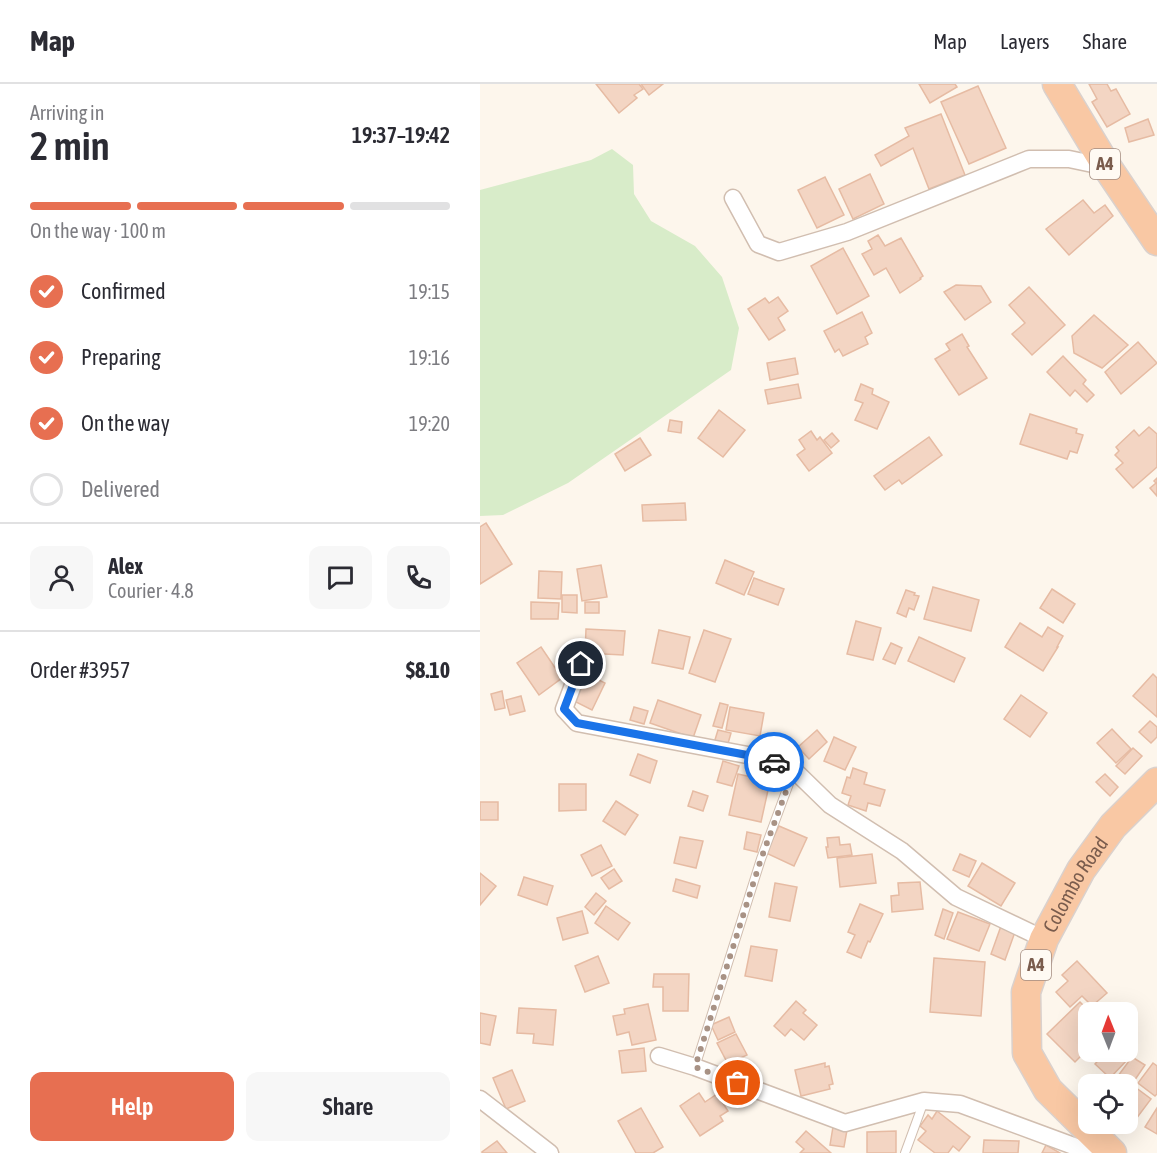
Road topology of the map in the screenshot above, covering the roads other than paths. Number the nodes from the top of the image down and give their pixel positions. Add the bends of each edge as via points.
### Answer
1 (1057, 84) edge
2 (1107, 167) junction
3 (733, 198) dead end
4 (1157, 241) edge
5 (581, 664) dead end
6 (794, 770) junction
7 (1157, 782) edge
8 (1044, 939) junction
9 (659, 1056) dead end
10 (695, 1067) junction
11 (480, 1099) edge
12 (924, 1101) junction
13 (550, 1153) edge
14 (905, 1153) edge
15 (1098, 1153) edge
16 (1112, 1153) edge

1 - 2 highway, A4
2 - 3 street via 1069,159 1029,159 847,232 779,252 758,244
2 - 4 highway, A4
5 - 6 street via 564,709 577,723 763,758
6 - 8 street via 830,805 902,851 956,897
6 - 10 lane via 761,859
7 - 8 highway, Colombo Road / A4 via 1113,826 1081,870
8 - 16 highway, Colombo Road / A4 via 1026,992 1027,1053 1048,1090
9 - 10 street
10 - 12 street via 845,1123
11 - 13 street
12 - 14 lane
12 - 15 street via 960,1104

